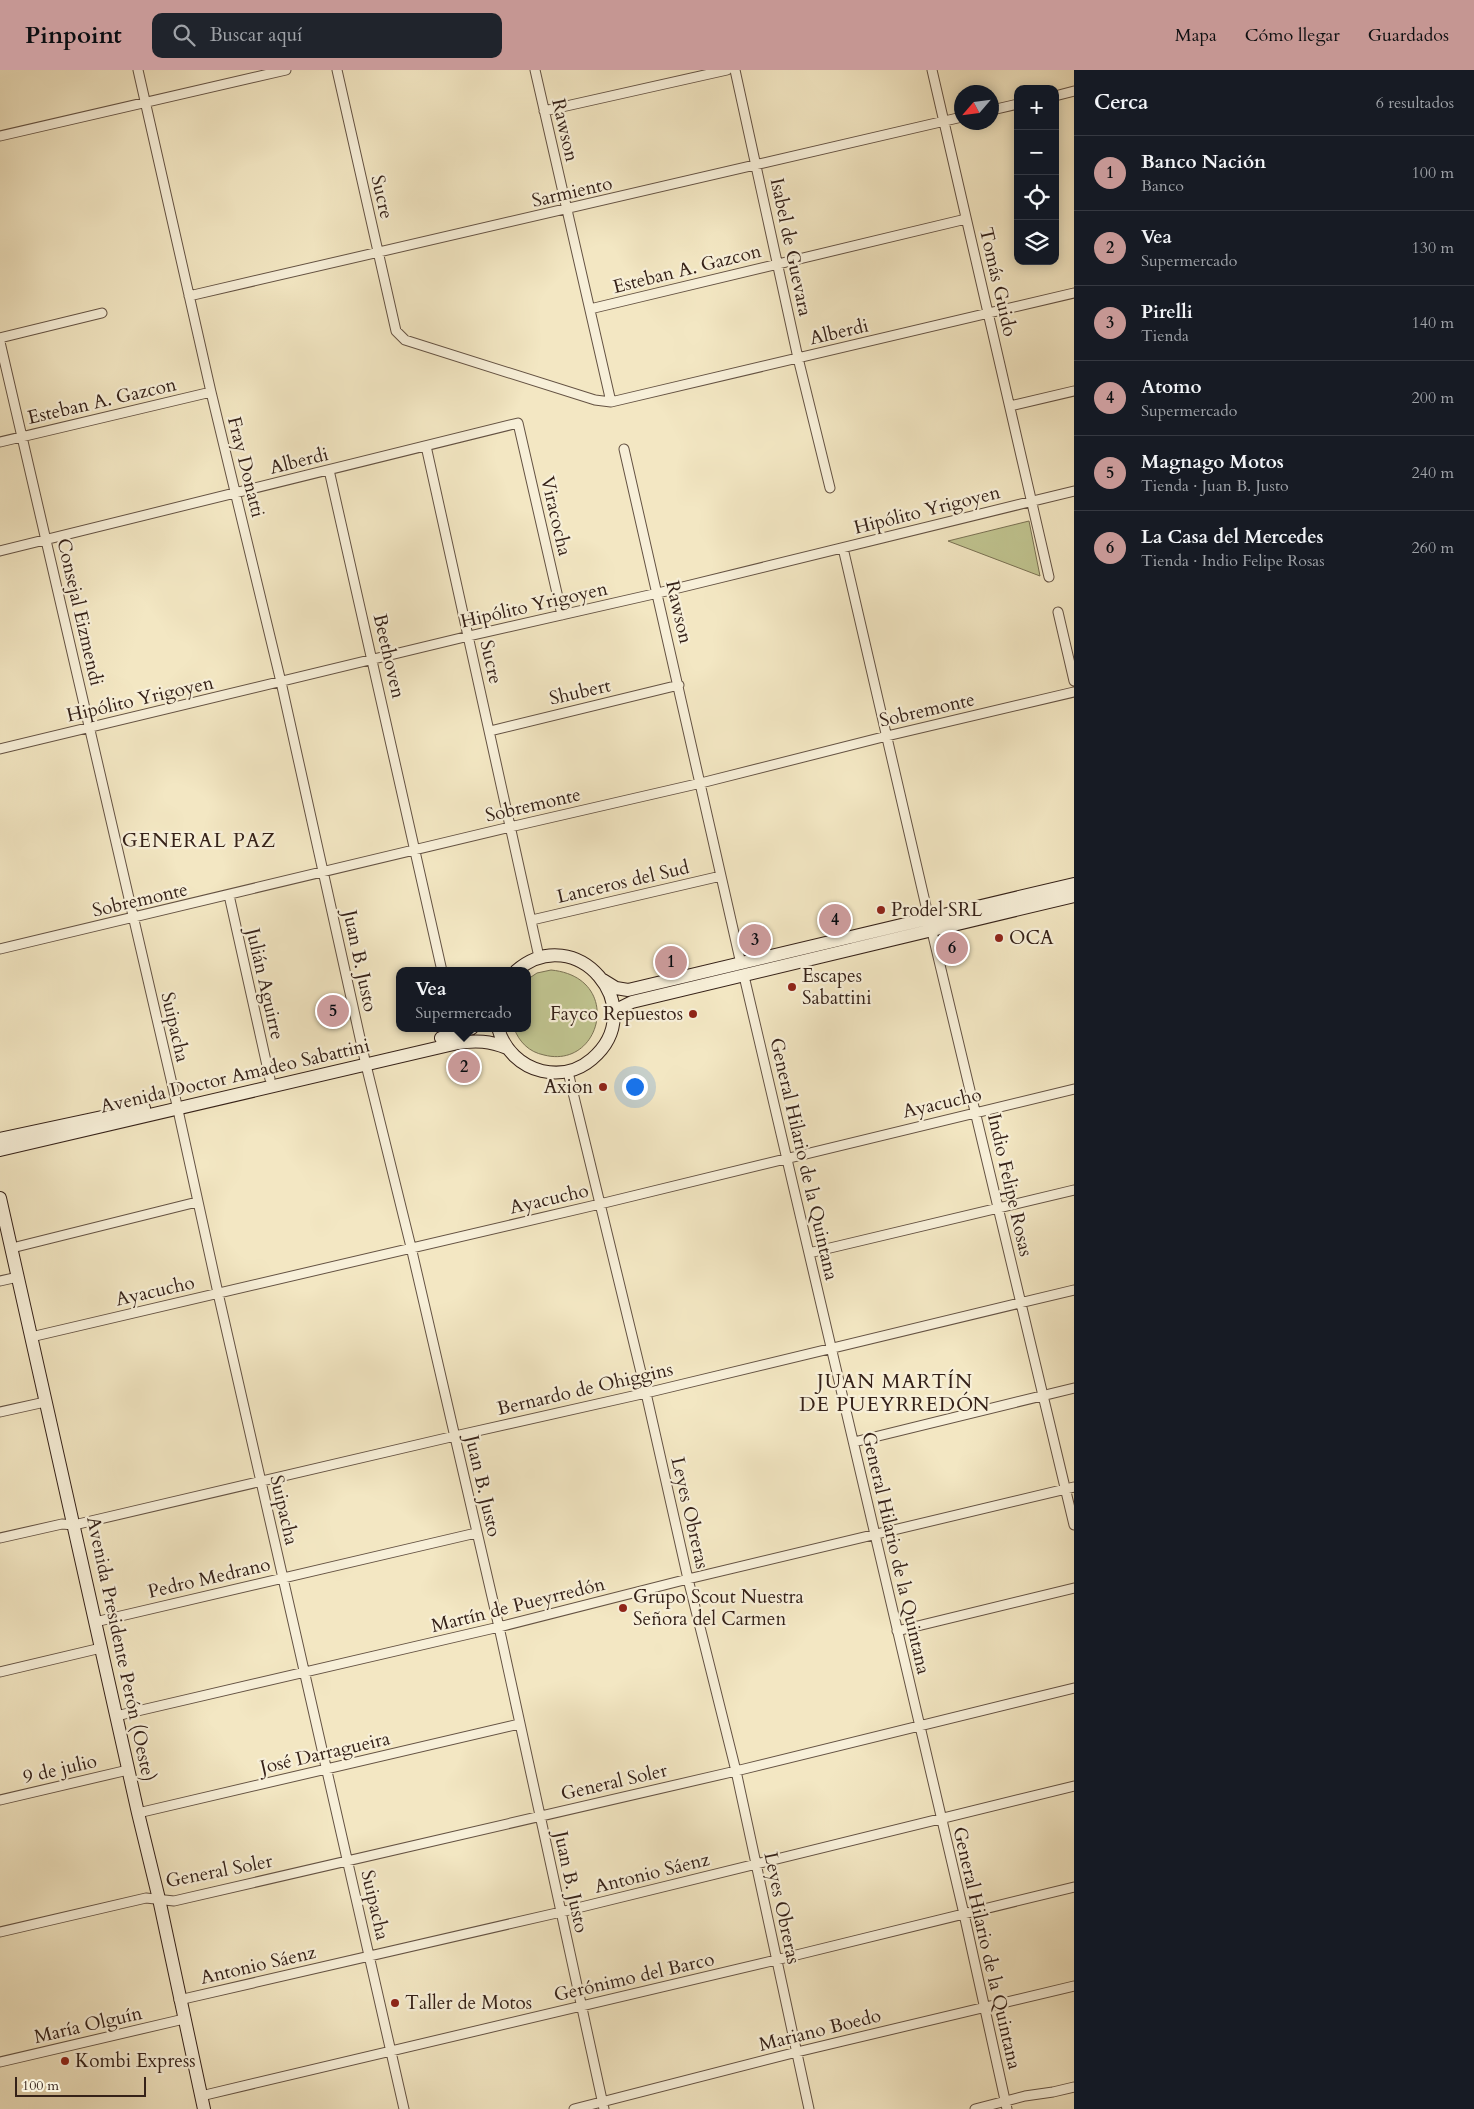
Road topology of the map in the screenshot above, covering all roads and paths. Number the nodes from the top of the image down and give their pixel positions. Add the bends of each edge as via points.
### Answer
1 (138, 70) edge
2 (286, 70) edge
3 (336, 70) edge
4 (535, 70) edge
5 (727, 70) edge
6 (735, 70) edge
7 (932, 70) edge
8 (1074, 91) edge
9 (1059, 95) edge
10 (145, 102) junction
11 (1014, 105) edge
12 (999, 108) edge
13 (544, 112) junction
14 (954, 119) edge
15 (944, 121) junction
16 (0, 136) edge
17 (756, 166) junction
18 (566, 210) junction
19 (966, 219) junction
20 (378, 251) junction
21 (777, 264) junction
22 (1074, 293) edge
23 (189, 296) junction
24 (590, 309) junction
25 (102, 313) dead end
26 (988, 314) junction
27 (0, 338) edge
28 (0, 342) edge
29 (798, 358) junction
30 (1074, 391) edge
31 (211, 392) junction
32 (611, 402) junction
33 (1010, 406) junction
34 (518, 423) joint
35 (22, 437) junction
36 (0, 442) edge
37 (426, 446) junction
38 (624, 449) dead end
39 (329, 470) junction
40 (830, 488) dead end
41 (1074, 491) edge
42 (235, 494) junction
43 (1031, 501) junction
44 (47, 540) junction
45 (843, 548) junction
46 (0, 551) edge
47 (1049, 577) dead end
48 (658, 593) junction
49 (1058, 612) dead end
50 (562, 615) junction
51 (469, 636) junction
52 (373, 660) junction
53 (1074, 681) edge
54 (281, 682) junction
55 (678, 685) junction
56 (1074, 692) edge
57 (90, 728) junction
58 (490, 730) junction
59 (887, 736) junction
60 (0, 749) edge
61 (701, 783) junction
62 (510, 826) junction
63 (416, 849) junction
64 (324, 872) junction
65 (721, 876) junction
66 (1074, 884) edge
67 (229, 895) junction
68 (1074, 896) edge
69 (134, 918) junction
70 (532, 920) junction
71 (931, 924) junction
72 (0, 949) edge
73 (539, 957) junction
74 (441, 967) edge
75 (521, 967) edge
76 (743, 970) junction
77 (604, 980) junction
78 (614, 1017) junction
79 (452, 1032) edge
80 (500, 1032) edge
81 (507, 1048) junction
82 (365, 1061) junction
83 (568, 1072) junction
84 (270, 1079) junction
85 (1074, 1089) edge
86 (176, 1105) junction
87 (976, 1112) junction
88 (0, 1140) edge
89 (0, 1150) edge
90 (787, 1157) junction
91 (1074, 1190) edge
92 (0, 1198) edge
93 (198, 1202) junction
94 (600, 1204) junction
95 (998, 1208) junction
96 (411, 1247) junction
97 (12, 1248) junction
98 (808, 1252) junction
99 (18, 1277) junction
100 (0, 1281) edge
101 (1074, 1290) edge
102 (218, 1293) junction
103 (1021, 1302) junction
104 (31, 1337) junction
105 (832, 1347) junction
106 (1074, 1388) edge
107 (646, 1393) junction
108 (1043, 1395) junction
109 (45, 1402) junction
110 (0, 1412) edge
111 (454, 1436) junction
112 (854, 1442) junction
113 (261, 1482) junction
114 (1070, 1488) edge
115 (1074, 1524) edge
116 (74, 1525) junction
117 (476, 1533) junction
118 (876, 1535) junction
119 (0, 1538) edge
120 (283, 1577) junction
121 (688, 1579) junction
122 (1074, 1588) edge
123 (95, 1622) junction
124 (498, 1627) junction
125 (897, 1630) junction
126 (101, 1648) junction
127 (0, 1672) edge
128 (304, 1672) junction
129 (1074, 1688) edge
130 (116, 1716) junction
131 (519, 1724) junction
132 (920, 1725) junction
133 (327, 1768) junction
134 (128, 1770) junction
135 (736, 1771) junction
136 (1074, 1786) edge
137 (0, 1800) edge
138 (138, 1814) junction
139 (540, 1816) junction
140 (942, 1818) junction
141 (349, 1860) junction
142 (756, 1864) junction
143 (1074, 1887) edge
144 (159, 1899) junction
145 (561, 1912) junction
146 (964, 1914) junction
147 (0, 1932) edge
148 (370, 1955) junction
149 (776, 1960) junction
150 (1074, 1986) edge
151 (179, 2000) junction
152 (582, 2006) junction
153 (984, 2008) junction
154 (184, 2020) junction
155 (392, 2050) junction
156 (797, 2052) junction
157 (0, 2062) edge
158 (1074, 2087) edge
159 (201, 2096) junction
160 (1006, 2105) edge
161 (604, 2106) edge
162 (204, 2109) edge
163 (404, 2109) edge
164 (574, 2109) edge
165 (809, 2109) edge
166 (975, 2109) edge

1 - 10 street, Fray Donatti
2 - 10 street
3 - 20 street, Sucre
4 - 13 street, Rawson
5 - 13 street
6 - 17 street, Isabel de Guevara
7 - 15 street, Tomás Guido
8 - 9 street
10 - 16 street
10 - 23 street, Fray Donatti
11 - 12 street
13 - 18 street, Rawson
14 - 15 street, Sarmiento
15 - 17 street, Sarmiento
15 - 19 street, Tomás Guido
17 - 18 street, Sarmiento
17 - 21 street, Isabel de Guevara
18 - 20 street, Sarmiento
18 - 24 street, Rawson
19 - 21 street, Esteban A. Gazcon
19 - 26 street, Tomás Guido
20 - 23 street, Sarmiento
20 - 32 street, Sucre via 396,331 405,340 595,400
21 - 24 street, Esteban A. Gazcon
21 - 29 street, Isabel de Guevara
22 - 26 street, Alberdi
23 - 31 street, Fray Donatti
24 - 32 street, Rawson
25 - 27 street
26 - 29 street, Alberdi
26 - 33 street, Tomás Guido
28 - 35 street, Consejal Eizmendi
29 - 32 street, Alberdi
29 - 40 street, Isabel de Guevara
30 - 33 street
31 - 35 street, Esteban A. Gazcon
31 - 42 street, Fray Donatti
33 - 43 street, Tomás Guido
34 - 37 street, Alberdi
34 - 50 street, Viracocha
35 - 36 street, Esteban A. Gazcon
35 - 44 street, Consejal Eizmendi
37 - 39 street, Alberdi
37 - 51 street, Sucre
38 - 48 street, Rawson
39 - 42 street, Alberdi
39 - 52 street, Beethoven
41 - 43 street, Hipólito Yrigoyen
42 - 44 street, Alberdi
42 - 54 street, Fray Donatti
43 - 45 street, Hipólito Yrigoyen
43 - 47 street, Tomás Guido
44 - 46 street, Alberdi
44 - 57 street, Consejal Eizmendi
45 - 48 street, Hipólito Yrigoyen
45 - 59 street
48 - 50 street, Hipólito Yrigoyen
48 - 55 street, Rawson
49 - 53 street
50 - 51 street, Hipólito Yrigoyen
51 - 52 street, Hipólito Yrigoyen
51 - 58 street, Sucre
52 - 54 street, Hipólito Yrigoyen
52 - 63 street, Beethoven
54 - 57 street, Hipólito Yrigoyen
54 - 64 street, Fray Donatti
55 - 58 street, Shubert
55 - 61 street, Rawson
56 - 59 street, Sobremonte
57 - 60 street, Hipólito Yrigoyen
57 - 69 street, Consejal Eizmendi
58 - 62 street, Sucre
59 - 61 street, Sobremonte
59 - 71 street, Indio Felipe Rosas
61 - 62 street, Sobremonte
61 - 65 street, General Hilario de la Quintana
62 - 63 street, Sobremonte
62 - 70 street
63 - 64 street, Sobremonte
63 - 74 street, Beethoven
64 - 67 street, Sobremonte
64 - 82 street, Juan B. Justo
65 - 70 street, Lanceros del Sud
65 - 76 street, General Hilario de la Quintana
66 - 71 main road
67 - 69 street, Sobremonte
67 - 84 street, Julián Aguirre
68 - 71 main road
69 - 72 street, Sobremonte
69 - 86 street, Suipacha
70 - 73 street
71 - 76 main road
71 - 87 street, Indio Felipe Rosas
73 - 75 main road
73 - 77 main road via 575,958
76 - 77 main road via 628,990 616,988
76 - 78 main road via 632,1002 622,1007
76 - 90 street, General Hilario de la Quintana
77 - 78 main road via 612,998
78 - 83 main road via 610,1036 600,1052 586,1065
79 - 82 main road, Avenida Doctor Amadeo Sabattini
80 - 81 main road
81 - 82 main road, Avenida Doctor Amadeo Sabattini via 470,1041
81 - 83 main road via 519,1061 534,1069
82 - 84 main road, Avenida Doctor Amadeo Sabattini
82 - 86 main road, Avenida Doctor Amadeo Sabattini
82 - 96 street, Juan B. Justo
83 - 94 street, Leyes Obreras
84 - 86 main road, Avenida Doctor Amadeo Sabattini
85 - 87 street, Ayacucho
86 - 88 main road, Avenida Doctor Amadeo Sabattini
86 - 89 main road, Avenida Doctor Amadeo Sabattini
86 - 93 street, Suipacha
87 - 90 street, Ayacucho
87 - 95 street, Indio Felipe Rosas
90 - 94 street, Ayacucho
90 - 98 street, General Hilario de la Quintana
91 - 95 street
92 - 97 main road, Avenida Presidente Perón (Oeste)
93 - 97 street
93 - 102 street, Suipacha
94 - 96 street, Ayacucho
94 - 107 street, Leyes Obreras
95 - 98 street
95 - 103 street, Indio Felipe Rosas
96 - 102 street, Ayacucho
96 - 111 street, Juan B. Justo
97 - 99 main road, Avenida Presidente Perón (Oeste)
98 - 105 street, General Hilario de la Quintana
99 - 100 street
99 - 104 main road, Avenida Presidente Perón (Oeste)
101 - 103 street, Bernardo de Ohiggins
102 - 104 street, Ayacucho
102 - 113 street, Suipacha
103 - 105 street, Bernardo de Ohiggins
103 - 108 street, Indio Felipe Rosas
104 - 109 main road, Avenida Presidente Perón (Oeste)
105 - 107 street, Bernardo de Ohiggins
105 - 112 street, General Hilario de la Quintana
106 - 108 street
107 - 111 street, Bernardo de Ohiggins
107 - 121 street, Leyes Obreras
108 - 112 street
108 - 114 street, Indio Felipe Rosas
109 - 110 street
109 - 116 main road, Avenida Presidente Perón (Oeste)
111 - 113 street, Bernardo de Ohiggins
111 - 117 street, Juan B. Justo
112 - 118 street, General Hilario de la Quintana
113 - 116 street, Bernardo de Ohiggins
113 - 120 street, Suipacha
114 - 115 street, Indio Felipe Rosas
114 - 118 street, Martín de Pueyrredón
116 - 119 street, Bernardo de Ohiggins via 62,1524
116 - 123 main road, Avenida Presidente Perón (Oeste)
117 - 120 street, Pedro Medrano
117 - 124 street, Juan B. Justo
118 - 121 street, Martín de Pueyrredón
118 - 125 street, General Hilario de la Quintana
120 - 123 street, Pedro Medrano
120 - 128 street, Suipacha
121 - 124 street, Martín de Pueyrredón
121 - 135 street, Leyes Obreras
122 - 125 street
123 - 126 main road, Avenida Presidente Perón (Oeste)
124 - 128 street, Martín de Pueyrredón
124 - 131 street, Juan B. Justo
125 - 132 street, General Hilario de la Quintana
126 - 127 street
126 - 130 main road, Avenida Presidente Perón (Oeste)
128 - 130 street, Martín de Pueyrredón
128 - 133 street, Suipacha
129 - 132 street, General Soler
130 - 134 main road, Avenida Presidente Perón (Oeste)
131 - 133 street, José Darragueira
131 - 139 street, Juan B. Justo
132 - 135 street, General Soler
132 - 140 street, General Hilario de la Quintana
133 - 138 street, José Darragueira
133 - 141 street, Suipacha
134 - 137 street, 9 de julio
134 - 138 main road, Avenida Presidente Perón (Oeste)
135 - 139 street, General Soler
135 - 142 street, Leyes Obreras
136 - 140 street, Antonio Sáenz
138 - 144 main road, Avenida Presidente Perón (Oeste)
139 - 141 street, General Soler
139 - 145 street, Juan B. Justo
140 - 142 street, Antonio Sáenz
140 - 146 street, General Hilario de la Quintana
141 - 144 street, General Soler via 174,1901
141 - 148 street, Suipacha
142 - 145 street, Antonio Sáenz
142 - 149 street, Leyes Obreras
143 - 146 street, Gerónimo del Barco
144 - 147 street, General Soler via 146,1898
144 - 151 main road, Avenida Presidente Perón (Oeste)
145 - 148 street, Antonio Sáenz
145 - 152 street, Juan B. Justo
146 - 149 street, Gerónimo del Barco
146 - 153 street, General Hilario de la Quintana
148 - 151 street, Antonio Sáenz
148 - 155 street, Suipacha
149 - 152 street, Gerónimo del Barco
149 - 156 street, Leyes Obreras
150 - 153 street, Mariano Boedo
151 - 154 main road, Avenida Presidente Perón (Oeste)
152 - 155 street, Gerónimo del Barco
152 - 161 street, Juan B. Justo
153 - 156 street, Mariano Boedo
153 - 160 street, General Hilario de la Quintana
154 - 157 street, María Olguín
154 - 159 main road, Avenida Presidente Perón (Oeste)
155 - 159 street, Gerónimo del Barco
155 - 163 street, Suipacha
156 - 161 street, Mariano Boedo
156 - 165 street, Leyes Obreras
158 - 160 street via 1025,2096
159 - 162 main road, Avenida Presidente Perón (Oeste)
160 - 166 street
161 - 164 street, Mariano Boedo

